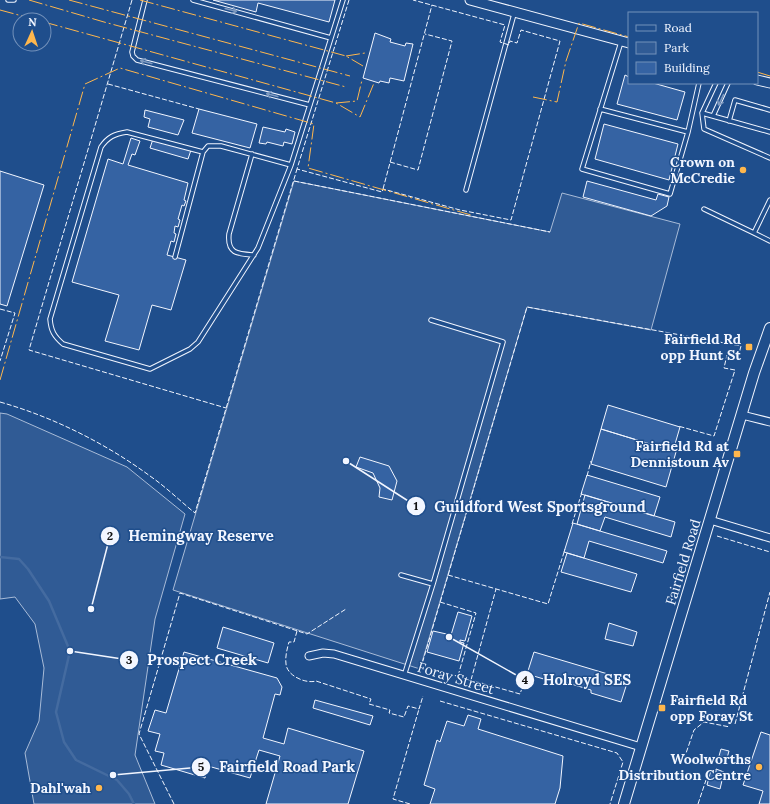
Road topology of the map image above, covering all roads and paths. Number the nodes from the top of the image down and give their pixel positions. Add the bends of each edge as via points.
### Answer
1 (8, 0) edge
2 (14, 0) edge
3 (145, 0) edge
4 (193, 0) edge
5 (343, 0) edge
6 (470, 0) edge
7 (514, 12) junction
8 (331, 38) junction
9 (625, 42) edge
10 (758, 80) edge
11 (770, 83) edge
12 (699, 84) edge
13 (716, 84) edge
14 (728, 84) edge
15 (310, 105) junction
16 (600, 109) junction
17 (770, 110) edge
18 (702, 113) junction
19 (713, 116) junction
20 (729, 121) junction
21 (688, 132) junction
22 (770, 132) edge
23 (203, 152) junction
24 (252, 154) junction
25 (770, 158) edge
26 (291, 165) junction
27 (466, 190) dead end
28 (770, 200) edge
29 (704, 209) dead end
30 (754, 233) junction
31 (770, 241) edge
32 (254, 255) junction
33 (175, 257) dead end
34 (431, 320) dead end
35 (770, 328) edge
36 (742, 414) junction
37 (770, 422) edge
38 (710, 520) junction
39 (770, 538) edge
40 (401, 575) dead end
41 (433, 584) junction
42 (309, 656) dead end
43 (404, 676) junction
44 (641, 747) junction
45 (624, 804) edge

1 - 2 lane
15 -> 3 lane via 137,60 132,52
4 -> 8 lane
5 - 8 lane
6 - 7 street
7 - 9 street
7 - 27 lane
8 - 15 lane
9 - 16 lane
10 - 11 street
12 - 21 lane
13 - 18 lane
14 -> 19 lane
15 - 26 lane
16 - 21 lane
16 - 21 lane via 582,169 670,194
17 - 20 lane via 735,100
18 - 19 lane
18 - 25 lane via 704,129
19 - 20 lane
20 - 22 lane
23 - 24 lane via 208,146 221,146
23 - 32 lane via 127,132 116,133 107,139 101,148 50,319 54,337 63,344 150,369 190,349 198,342
23 - 33 lane
24 - 26 lane
24 - 32 lane via 228,243 232,250
26 - 32 lane
28 - 30 lane
29 - 30 lane
30 - 31 lane
34 - 41 lane via 503,342
35 - 36 main road, Fairfield Road
36 - 37 street
36 - 38 main road, Fairfield Road
38 - 39 street
38 - 44 main road, Fairfield Road
40 - 41 lane
41 - 43 lane
42 - 43 street, Foray Street via 334,654
43 - 44 street, Foray Street
44 - 45 main road, Fairfield Road

